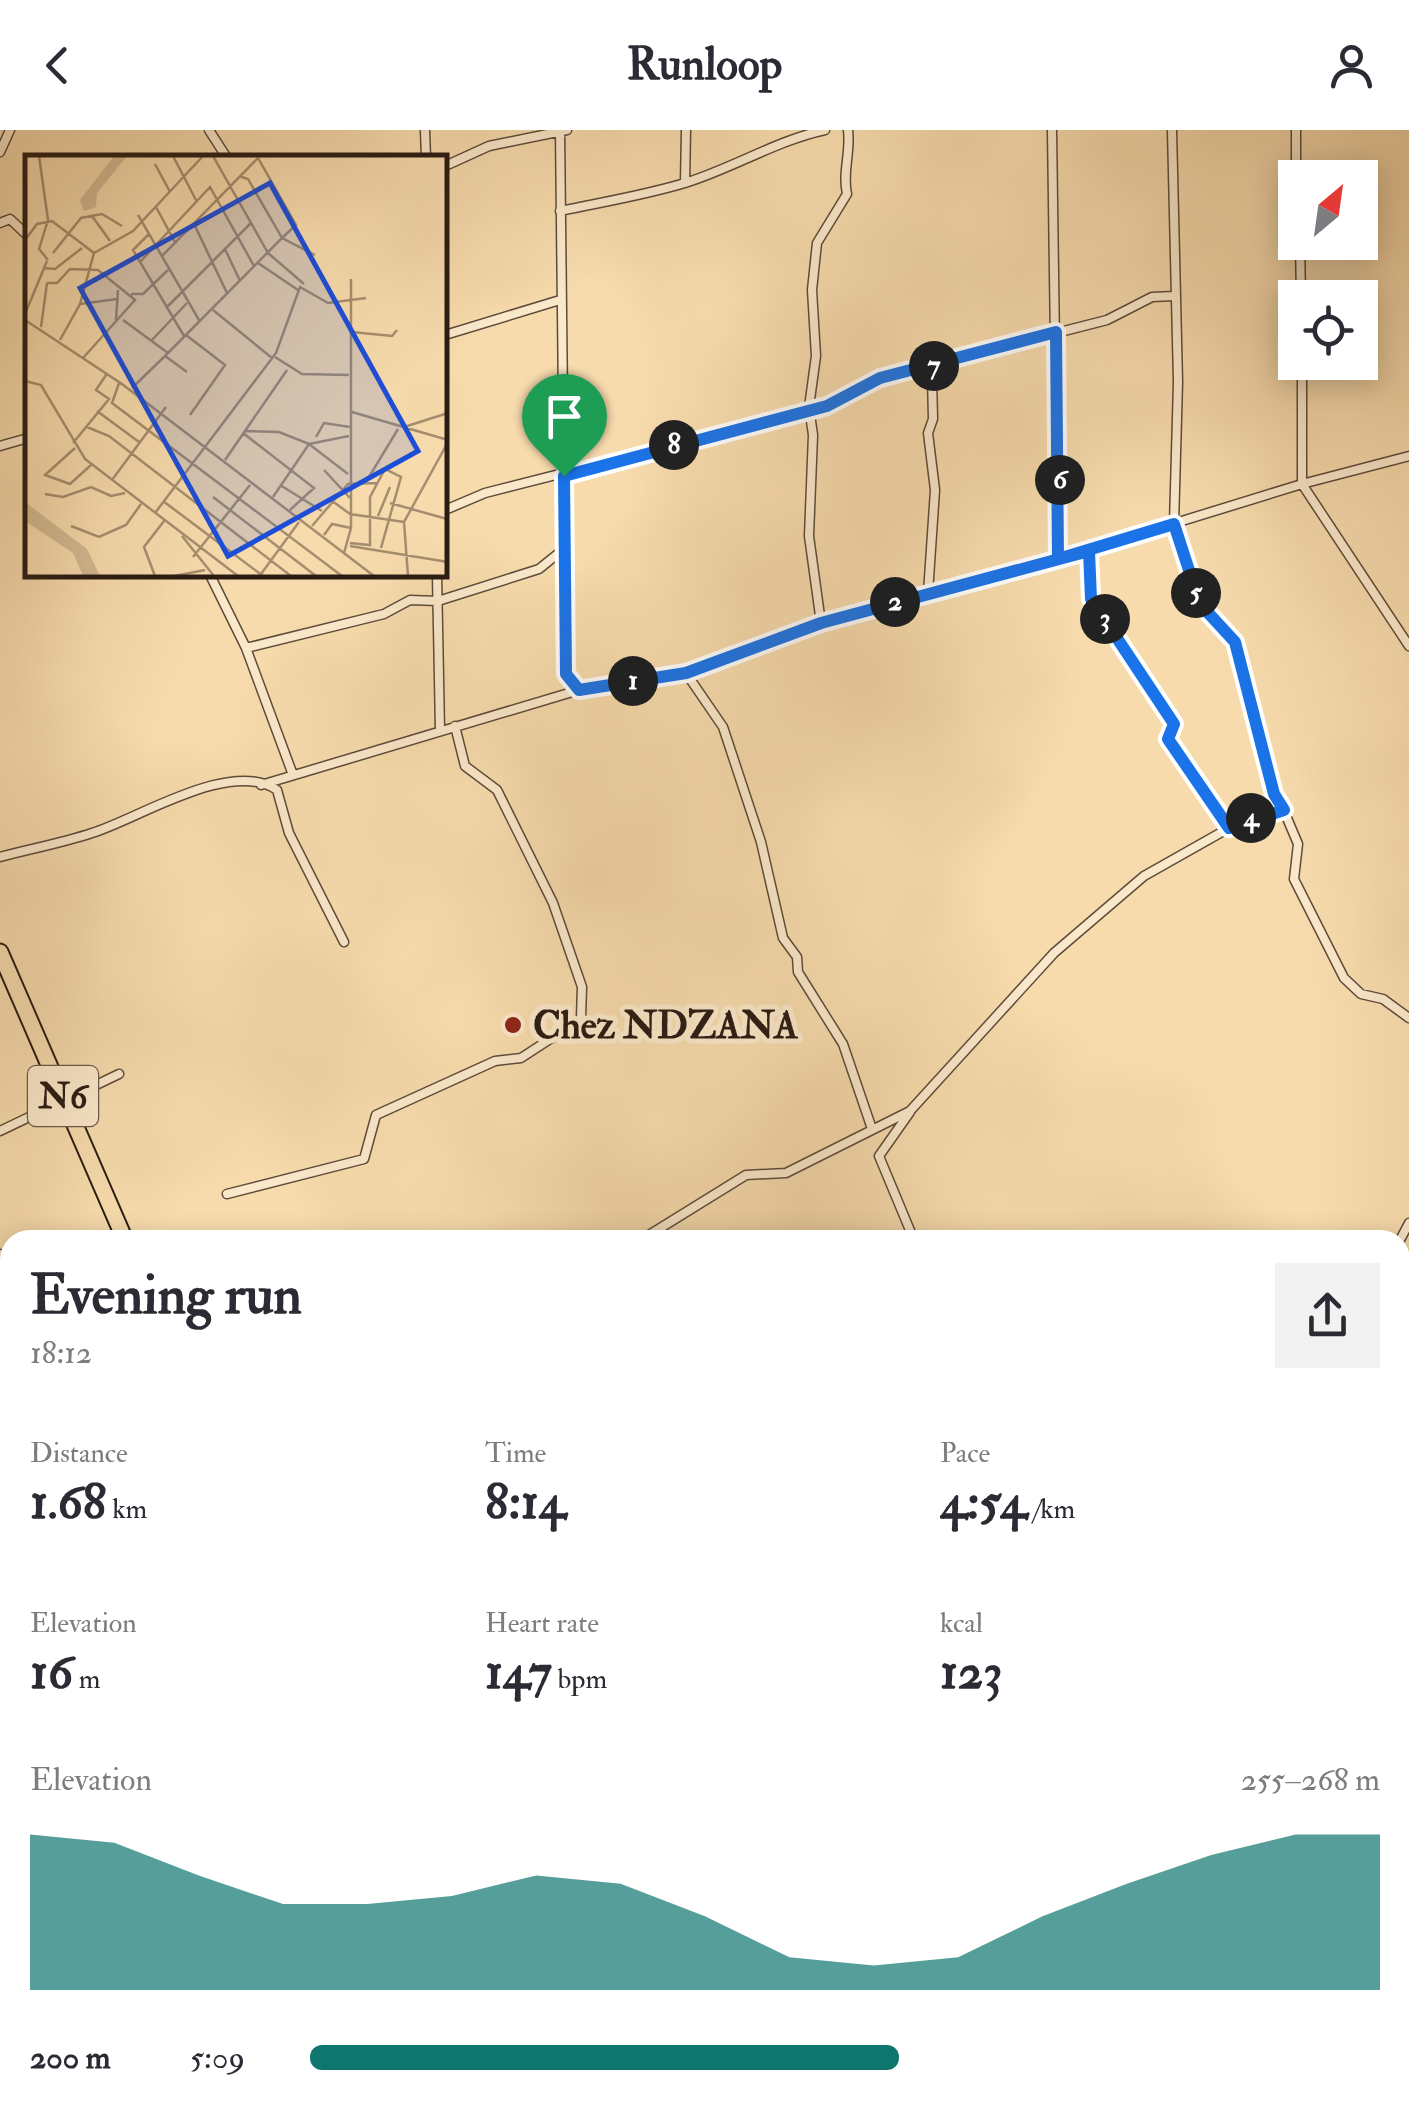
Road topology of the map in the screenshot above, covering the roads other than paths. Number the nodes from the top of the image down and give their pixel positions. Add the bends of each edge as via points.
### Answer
1 (10, 130) edge
2 (209, 130) edge
3 (425, 130) edge
4 (686, 130) edge
5 (825, 130) edge
6 (848, 130) edge
7 (1052, 130) edge
8 (1172, 130) edge
9 (1296, 130) edge
10 (562, 131) edge
11 (0, 152) edge
12 (225, 155) edge
13 (426, 155) edge
14 (1296, 160) edge
15 (448, 165) edge
16 (685, 183) junction
17 (560, 211) junction
18 (0, 222) edge
19 (25, 233) edge
20 (1174, 296) junction
21 (560, 300) junction
22 (1056, 332) junction
23 (448, 335) edge
24 (947, 363) junction
25 (1302, 380) edge
26 (810, 407) junction
27 (25, 439) edge
28 (0, 446) edge
29 (1409, 456) edge
30 (564, 476) junction
31 (1302, 484) junction
32 (448, 509) edge
33 (1174, 524) junction
34 (565, 548) junction
35 (1089, 551) junction
36 (1058, 559) junction
37 (211, 578) edge
38 (437, 578) edge
39 (928, 593) junction
40 (438, 601) junction
41 (821, 623) junction
42 (1409, 646) edge
43 (246, 648) junction
44 (686, 673) junction
45 (579, 690) junction
46 (455, 726) junction
47 (440, 731) junction
48 (293, 775) junction
49 (261, 785) junction
50 (1284, 810) junction
51 (1229, 828) junction
52 (0, 858) edge
53 (344, 942) dead end
54 (0, 952) edge
55 (1409, 1018) edge
56 (119, 1074) dead end
57 (65, 1100) junction
58 (910, 1111) junction
59 (872, 1129) junction
60 (0, 1132) edge
61 (228, 1194) dead end
62 (121, 1230) edge
63 (657, 1230) edge
64 (910, 1230) edge

1 - 11 street
2 - 12 street
3 - 13 street
4 - 16 street
5 - 16 street
6 - 26 street via 848,194 817,244
7 - 22 street
8 - 20 street
9 - 14 street
10 - 15 street via 488,146
10 - 17 street
16 - 17 street
17 - 21 street
18 - 19 street via 10,220
20 - 22 street via 1152,297 1108,320
20 - 33 street
21 - 23 street
21 - 30 street
22 - 24 street
22 - 36 street
24 - 26 street via 880,378 846,399
24 - 39 street via 932,377 928,433 936,490
25 - 31 street
26 - 30 street
26 - 41 street via 809,536
27 - 28 street
29 - 31 street
30 - 32 street
30 - 34 street
31 - 33 street
31 - 42 street
33 - 35 street
33 - 50 street via 1200,604 1235,642 1274,794
34 - 40 street via 539,568
34 - 45 street via 566,674
35 - 36 street
35 - 51 street via 1091,599 1174,724 1168,739
36 - 39 street
37 - 43 street
38 - 40 street
39 - 41 street
40 - 43 street via 410,600 384,614
40 - 47 street
41 - 44 street
43 - 48 street
44 - 45 street
44 - 59 street via 723,727 761,842 783,938 842,1044
45 - 46 street
46 - 47 street
46 - 61 street via 465,766 497,790 553,902 582,987 581,1018 521,1058 495,1061 376,1114 364,1158
47 - 48 street
48 - 49 street
49 - 52 street via 232,781 178,795 137,818
49 - 53 street via 277,790 289,833
50 - 51 street
50 - 55 street via 1298,844 1294,879 1344,978 1360,994
51 - 58 street via 1144,876 1054,953
54 - 57 highway, N6
56 - 57 street
57 - 60 street
57 - 62 highway, N6
58 - 59 street
58 - 64 street via 878,1156
59 - 63 street via 786,1173 746,1175

